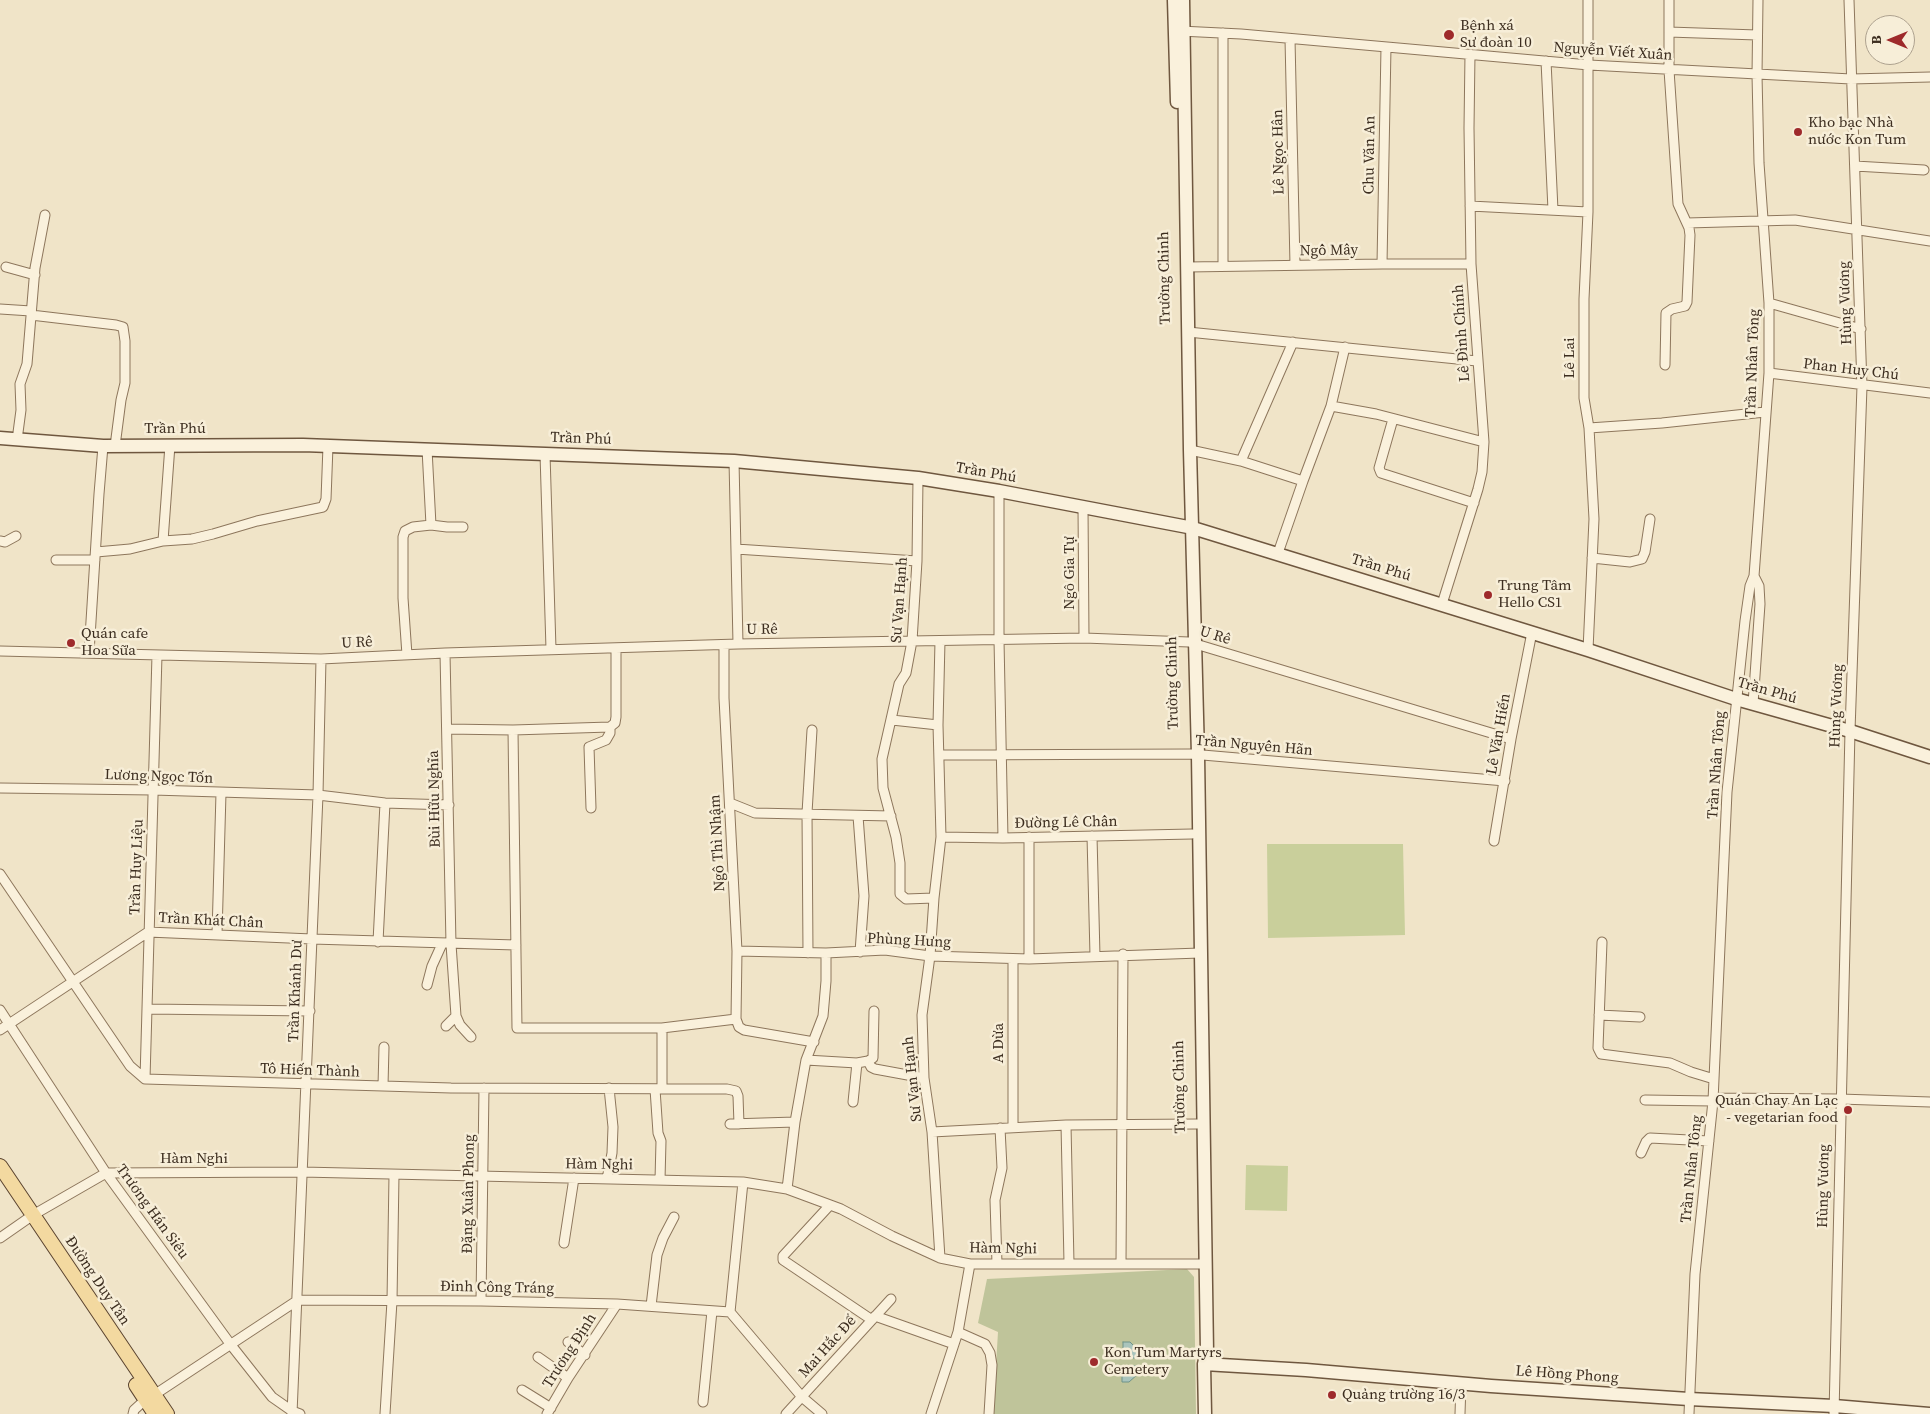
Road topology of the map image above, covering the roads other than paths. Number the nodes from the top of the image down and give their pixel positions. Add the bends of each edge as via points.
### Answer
1 (1174, 0) edge
2 (1183, 0) edge
3 (1588, 0) edge
4 (1669, 0) edge
5 (1758, 0) edge
6 (1848, 0) edge
7 (1179, 31) junction
8 (1669, 32) junction
9 (1223, 33) junction
10 (1757, 35) junction
11 (1290, 39) junction
12 (1386, 47) junction
13 (1470, 54) junction
14 (1546, 61) junction
15 (1589, 65) junction
16 (1669, 70) junction
17 (1757, 75) junction
18 (1930, 77) edge
19 (1852, 79) junction
20 (1855, 166) junction
21 (1924, 170) dead end
22 (1470, 206) junction
23 (1553, 210) junction
24 (1588, 212) junction
25 (45, 215) dead end
26 (1763, 221) junction
27 (1687, 223) junction
28 (1857, 230) junction
29 (1930, 241) edge
30 (1382, 264) junction
31 (1471, 264) junction
32 (1295, 265) junction
33 (1223, 266) junction
34 (1188, 267) junction
35 (6, 268) dead end
36 (35, 275) junction
37 (1770, 303) junction
38 (0, 309) edge
39 (31, 313) junction
40 (1861, 330) junction
41 (1188, 332) junction
42 (1292, 342) junction
43 (1346, 347) junction
44 (1477, 361) junction
45 (1665, 364) dead end
46 (1769, 373) junction
47 (1862, 386) junction
48 (1930, 393) edge
49 (1331, 406) junction
50 (1765, 412) junction
51 (1392, 419) junction
52 (1589, 428) junction
53 (0, 438) edge
54 (17, 440) junction
55 (1484, 442) junction
56 (170, 445) junction
57 (109, 446) junction
58 (328, 446) junction
59 (427, 449) junction
60 (1190, 450) junction
61 (545, 454) junction
62 (734, 461) junction
63 (1241, 461) junction
64 (918, 478) junction
65 (1303, 480) junction
66 (999, 491) junction
67 (1474, 503) junction
68 (1083, 507) junction
69 (1650, 520) dead end
70 (432, 525) junction
71 (463, 527) dead end
72 (1189, 528) junction
73 (16, 536) dead end
74 (0, 541) edge
75 (163, 541) junction
76 (736, 549) junction
77 (1278, 553) junction
78 (96, 556) junction
79 (1592, 558) junction
80 (56, 560) dead end
81 (917, 561) junction
82 (1754, 576) junction
83 (1442, 604) junction
84 (1532, 632) junction
85 (1084, 638) junction
86 (999, 640) junction
87 (912, 641) junction
88 (940, 641) junction
89 (1192, 643) junction
90 (738, 644) junction
91 (724, 645) junction
92 (616, 648) junction
93 (551, 650) junction
94 (1588, 650) junction
95 (0, 652) edge
96 (89, 653) junction
97 (445, 653) junction
98 (157, 655) junction
99 (407, 655) junction
100 (321, 659) junction
101 (1736, 700) junction
102 (1753, 704) junction
103 (892, 720) junction
104 (938, 725) junction
105 (610, 727) junction
106 (447, 729) junction
107 (513, 730) junction
108 (812, 730) dead end
109 (1850, 730) junction
110 (1511, 739) junction
111 (940, 755) junction
112 (1194, 755) junction
113 (1002, 756) junction
114 (1930, 757) edge
115 (1505, 781) junction
116 (0, 788) edge
117 (153, 790) junction
118 (221, 793) junction
119 (318, 796) junction
120 (386, 803) junction
121 (730, 803) junction
122 (448, 806) junction
123 (591, 808) dead end
124 (807, 813) junction
125 (858, 816) junction
126 (891, 816) junction
127 (1192, 834) junction
128 (1092, 836) junction
129 (941, 837) junction
130 (1029, 837) junction
131 (1004, 838) junction
132 (1494, 841) dead end
133 (0, 874) edge
134 (934, 898) junction
135 (148, 932) junction
136 (217, 934) junction
137 (312, 939) junction
138 (378, 942) junction
139 (1602, 942) dead end
140 (447, 944) junction
141 (516, 945) junction
142 (737, 951) junction
143 (860, 952) junction
144 (808, 953) junction
145 (826, 953) junction
146 (1198, 953) junction
147 (1123, 954) junction
148 (930, 956) junction
149 (1095, 956) junction
150 (1013, 959) junction
151 (1029, 959) junction
152 (72, 981) junction
153 (427, 985) dead end
154 (148, 1008) junction
155 (0, 1010) edge
156 (310, 1011) junction
157 (874, 1011) dead end
158 (1600, 1015) junction
159 (456, 1016) junction
160 (1640, 1017) dead end
161 (736, 1019) junction
162 (9, 1024) junction
163 (446, 1026) dead end
164 (662, 1028) junction
165 (0, 1030) edge
166 (471, 1037) dead end
167 (814, 1042) junction
168 (384, 1047) dead end
169 (806, 1060) junction
170 (868, 1061) junction
171 (857, 1063) junction
172 (924, 1078) junction
173 (1714, 1078) junction
174 (145, 1079) junction
175 (306, 1085) junction
176 (383, 1086) junction
177 (484, 1088) junction
178 (609, 1088) junction
179 (658, 1088) junction
180 (1840, 1099) junction
181 (1645, 1100) dead end
182 (1713, 1100) junction
183 (853, 1102) dead end
184 (1930, 1102) edge
185 (795, 1122) junction
186 (1122, 1124) junction
187 (1197, 1124) junction
188 (1066, 1125) junction
189 (1013, 1127) junction
190 (1000, 1128) junction
191 (932, 1132) junction
192 (1709, 1141) junction
193 (1641, 1154) dead end
194 (0, 1166) edge
195 (302, 1172) junction
196 (106, 1173) junction
197 (394, 1175) junction
198 (483, 1176) junction
199 (574, 1178) junction
200 (607, 1179) junction
201 (660, 1180) junction
202 (743, 1182) junction
203 (0, 1183) edge
204 (787, 1189) junction
205 (830, 1205) junction
206 (29, 1217) junction
207 (674, 1217) dead end
208 (0, 1238) edge
209 (564, 1243) dead end
210 (940, 1258) junction
211 (1069, 1263) junction
212 (970, 1264) junction
213 (997, 1264) junction
214 (1121, 1264) junction
215 (1200, 1264) junction
216 (890, 1299) dead end
217 (298, 1300) junction
218 (392, 1300) junction
219 (480, 1300) junction
220 (617, 1304) junction
221 (651, 1306) junction
222 (712, 1311) junction
223 (730, 1312) junction
224 (874, 1318) junction
225 (958, 1332) junction
226 (568, 1342) dead end
227 (954, 1344) junction
228 (231, 1345) junction
229 (584, 1355) junction
230 (538, 1357) dead end
231 (1204, 1364) junction
232 (568, 1378) junction
233 (1460, 1384) junction
234 (522, 1390) dead end
235 (150, 1397) junction
236 (802, 1398) junction
237 (1689, 1399) junction
238 (703, 1402) dead end
239 (1834, 1410) edge
240 (549, 1411) edge
241 (295, 1413) edge
242 (133, 1414) edge
243 (155, 1414) edge
244 (167, 1414) edge
245 (385, 1414) edge
246 (786, 1414) edge
247 (822, 1414) edge
248 (931, 1414) edge
249 (989, 1414) edge
250 (1205, 1414) edge
251 (1460, 1414) edge
252 (1689, 1414) edge
253 (1929, 1414) edge

1 - 7 street, Trường Chinh
2 - 7 street, Trường Chinh
3 - 15 street, Lê Lai
4 - 8 street
5 - 10 street, Trần Nhân Tông
6 - 19 street, Hùng Vương
7 - 9 street, Nguyễn Viết Xuân
7 - 34 street, Trường Chinh
7 - 72 street, Trường Chinh
8 - 10 street
8 - 16 street
9 - 11 street, Nguyễn Viết Xuân
9 - 33 street
10 - 17 street, Trần Nhân Tông
11 - 12 street, Nguyễn Viết Xuân
11 - 32 street, Lê Ngọc Hân
12 - 13 street, Nguyễn Viết Xuân
12 - 30 street, Chu Văn An
13 - 14 street, Nguyễn Viết Xuân
13 - 22 street, Lê Đình Chính
14 - 15 street, Nguyễn Viết Xuân
14 - 23 street
15 - 16 street, Nguyễn Viết Xuân
15 - 24 street, Lê Lai
16 - 17 street, Nguyễn Viết Xuân
16 - 27 street via 1678,204
17 - 19 street, Nguyễn Viết Xuân
17 - 26 street, Trần Nhân Tông
18 - 19 street, Nguyễn Viết Xuân
19 - 20 street, Hùng Vương
20 - 21 street
20 - 28 street, Hùng Vương
22 - 23 street
22 - 31 street, Lê Đình Chính
23 - 24 street
24 - 52 street, Lê Lai via 1584,398
25 - 36 street
26 - 27 street
26 - 28 street via 1795,220
26 - 37 street, Trần Nhân Tông
27 - 45 street via 1690,235 1687,298 1684,306 1666,313
28 - 29 street
28 - 40 street, Hùng Vương
30 - 31 street, Ngô Mây
30 - 32 street, Ngô Mây
31 - 44 street, Lê Đình Chính
32 - 33 street, Ngô Mây
33 - 34 street, Ngô Mây
34 - 41 street, Trường Chinh
35 - 36 street
36 - 39 street
37 - 40 street
37 - 46 street, Trần Nhân Tông
38 - 39 street
39 - 54 street via 27,364 20,384
39 - 57 street via 123,327 125,383
40 - 47 street, Hùng Vương
41 - 42 street
41 - 60 street, Trường Chinh
42 - 43 street
42 - 63 street
43 - 44 street
43 - 49 street
44 - 55 street, Lê Đình Chính
46 - 47 street, Phan Huy Chú
46 - 50 street, Trần Nhân Tông
47 - 48 street, Phan Huy Chú
47 - 109 street, Hùng Vương
49 - 51 street
49 - 65 street
50 - 52 street
50 - 82 street, Trần Nhân Tông
51 - 55 street
51 - 67 street via 1378,468 1381,473
52 - 79 street, Lê Lai via 1594,520
53 - 54 street, Trần Phú
54 - 57 street, Trần Phú
55 - 67 street, Lê Đình Chính via 1482,472
56 - 57 street, Trần Phú
56 - 58 street, Trần Phú
56 - 75 street
57 - 78 street
58 - 59 street, Trần Phú
58 - 75 street via 323,507 192,539
59 - 61 street, Trần Phú
59 - 70 street
60 - 63 street
60 - 72 street, Trường Chinh
61 - 62 street, Trần Phú
61 - 93 street
62 - 64 street, Trần Phú
62 - 76 street
63 - 65 street
64 - 66 street, Trần Phú
64 - 81 street, Sư Vạn Hạnh
65 - 77 street
66 - 68 street, Trần Phú
66 - 86 street
67 - 83 street, Lê Đình Chính
68 - 72 street, Trần Phú
68 - 85 street, Ngô Gia Tự
69 - 79 street via 1646,552 1642,559 1630,562
70 - 71 street
70 - 99 street via 414,527 405,531 403,537
72 - 77 street, Trần Phú
72 - 89 street, Trường Chinh
73 - 74 street
75 - 78 street
76 - 81 street
76 - 90 street
77 - 83 street, Trần Phú
78 - 80 street
78 - 96 street
79 - 94 street, Lê Lai
81 - 87 street, Sư Vạn Hạnh
82 - 101 street, Trần Nhân Tông via 1750,586
82 - 102 street via 1759,586 1760,604
83 - 84 street, Trần Phú
84 - 94 street, Trần Phú
84 - 110 street, Lê Văn Hiến
85 - 86 street, U Rê
85 - 89 street, U Rê
86 - 88 street, U Rê
86 - 113 street
87 - 88 street, U Rê
87 - 90 street, U Rê
87 - 103 street, Sư Vạn Hạnh
88 - 104 street, Sư Vạn Hạnh
89 - 110 street, U Rê
89 - 112 street, Trường Chinh
90 - 91 street, U Rê
91 - 92 street, U Rê
91 - 121 street, Ngô Thì Nhậm
92 - 93 street, U Rê
92 - 105 street via 616,717 615,724
93 - 97 street, U Rê
94 - 101 street, Trần Phú
95 - 96 street, U Rê
96 - 98 street, U Rê
97 - 99 street, U Rê
97 - 106 street, Bùi Hữu Nghĩa
98 - 100 street, U Rê
98 - 117 street, Trần Huy Liệu
99 - 100 street, U Rê
100 - 119 street, Trần Khánh Dư
101 - 102 street, Trần Phú
101 - 173 street, Trần Nhân Tông via 1727,792
102 - 109 street, Trần Phú
103 - 104 street
103 - 126 street, Sư Vạn Hạnh via 882,759 884,788
104 - 111 street, Sư Vạn Hạnh
105 - 107 street
105 - 123 street via 606,740 589,747
106 - 107 street
106 - 122 street, Bùi Hữu Nghĩa
107 - 141 street
108 - 124 street
109 - 114 street, Trần Phú
109 - 180 street, Hùng Vương
110 - 115 street, Lê Văn Hiến
111 - 113 street, Trần Nguyên Hãn
111 - 129 street, Sư Vạn Hạnh
112 - 113 street, Trần Nguyên Hãn
112 - 115 street, Trần Nguyên Hãn
112 - 127 street, Trường Chinh
112 - 146 street, Trường Chinh
113 - 131 street
115 - 132 street, Lê Văn Hiến
116 - 117 street, Lương Ngọc Tốn
117 - 118 street, Lương Ngọc Tốn
117 - 135 street, Trần Huy Liệu
118 - 119 street, Lương Ngọc Tốn
118 - 136 street
119 - 120 street, Lương Ngọc Tốn
119 - 137 street, Trần Khánh Dư
120 - 122 street, Lương Ngọc Tốn
120 - 138 street
121 - 124 street via 755,813
121 - 142 street, Ngô Thì Nhậm
122 - 140 street, Bùi Hữu Nghĩa
124 - 125 street
124 - 144 street
125 - 126 street
125 - 143 street via 864,896
126 - 134 street, Sư Vạn Hạnh via 900,863 900,894 906,898
127 - 128 street, Đường Lê Chân
127 - 146 street, Trường Chinh
128 - 130 street, Đường Lê Chân
128 - 149 street
129 - 131 street, Đường Lê Chân
129 - 134 street, Sư Vạn Hạnh
130 - 131 street, Đường Lê Chân
130 - 151 street
133 - 152 street
134 - 148 street, Sư Vạn Hạnh
135 - 136 street, Trần Khát Chân
135 - 152 street, Trần Khát Chân
135 - 154 street, Trần Huy Liệu
136 - 137 street, Trần Khát Chân
137 - 138 street, Trần Khát Chân
137 - 156 street, Trần Khánh Dư
138 - 140 street, Trần Khát Chân
139 - 158 street
140 - 141 street, Trần Khát Chân
140 - 153 street via 432,966
140 - 159 street, Bùi Hữu Nghĩa
141 - 164 street via 517,1028
142 - 144 street
142 - 161 street, Ngô Thì Nhậm
143 - 145 street, Phùng Hưng
143 - 148 street, Phùng Hưng via 885,950
144 - 145 street
145 - 167 street via 823,1016
146 - 147 street, Phùng Hưng
146 - 187 street, Trường Chinh
146 - 231 street, Trường Chinh
147 - 149 street, Phùng Hưng
147 - 186 street
148 - 150 street, Phùng Hưng
148 - 172 street, Sư Vạn Hạnh via 922,1014
149 - 151 street, Phùng Hưng
150 - 151 street, Phùng Hưng
150 - 189 street, A Dừa
152 - 162 street, Trần Khát Chân
152 - 174 street via 130,1066
154 - 156 street
154 - 174 street, Trần Huy Liệu
155 - 162 street, Trương Hán Siêu
156 - 175 street, Trần Khánh Dư
157 - 170 street via 873,1058
158 - 160 street
158 - 173 street via 1598,1048 1601,1054 1670,1063
159 - 163 street
159 - 166 street
161 - 164 street
161 - 167 street via 744,1030
162 - 165 street, Trần Khát Chân
162 - 196 street, Trương Hán Siêu
164 - 179 street
167 - 169 street
168 - 176 street
169 - 171 street
169 - 185 street
170 - 171 street
170 - 172 street via 875,1070
171 - 183 street
172 - 191 street, Sư Vạn Hạnh
173 - 182 street, Trần Nhân Tông
174 - 175 street, Tô Hiến Thành
175 - 176 street, Tô Hiến Thành
175 - 195 street, Trần Khánh Dư
176 - 177 street, Tô Hiến Thành
177 - 178 street, Tô Hiến Thành
177 - 198 street, Đặng Xuân Phong
178 - 179 street, Tô Hiến Thành
178 - 200 street via 612,1153
179 - 185 street, Tô Hiến Thành via 736,1091 735,1124
179 - 201 street
180 - 182 street
180 - 184 street
180 - 239 street, Hùng Vương
181 - 182 street
182 - 192 street, Trần Nhân Tông
185 - 204 street
186 - 187 street
186 - 188 street
186 - 214 street
187 - 215 street, Trường Chinh
188 - 189 street
188 - 211 street
189 - 190 street
190 - 191 street
190 - 213 street via 1002,1168 995,1200
191 - 210 street, Sư Vạn Hạnh
192 - 193 street via 1650,1138
192 - 237 street, Trần Nhân Tông via 1695,1274
194 - 206 main road, Đường Duy Tân
195 - 196 street, Hàm Nghi
195 - 197 street, Hàm Nghi
195 - 217 street, Trần Khánh Dư
196 - 206 street, Hàm Nghi
196 - 228 street, Trương Hán Siêu
197 - 198 street, Hàm Nghi
197 - 218 street
198 - 199 street, Hàm Nghi
198 - 219 street, Đặng Xuân Phong
199 - 200 street, Hàm Nghi
199 - 209 street
200 - 201 street, Hàm Nghi
201 - 202 street, Hàm Nghi
202 - 204 street, Hàm Nghi
202 - 223 street
203 - 206 main road, Đường Duy Tân
204 - 205 street, Hàm Nghi
205 - 210 street, Hàm Nghi
205 - 224 street via 783,1256 783,1260
206 - 208 street, Hàm Nghi
206 - 235 main road, Đường Duy Tân
207 - 221 street via 657,1255
210 - 212 street, Hàm Nghi
211 - 213 street, Hàm Nghi
211 - 214 street, Hàm Nghi
212 - 213 street, Hàm Nghi
212 - 225 street
214 - 215 street, Hàm Nghi
215 - 231 street, Trường Chinh via 1200,1351
216 - 224 street, Mai Hắc Đế
217 - 218 street, Đinh Công Tráng
217 - 228 street
217 - 241 street, Trần Khánh Dư
218 - 219 street, Đinh Công Tráng
218 - 245 street
219 - 220 street, Đinh Công Tráng
220 - 221 street, Đinh Công Tráng
220 - 229 street, Trương Định
221 - 222 street, Đinh Công Tráng
222 - 223 street, Đinh Công Tráng
222 - 238 street
223 - 236 street
224 - 227 street
224 - 236 street, Mai Hắc Đế
225 - 227 street
225 - 249 street via 985,1344 990,1352
226 - 229 street
227 - 248 street
228 - 235 street
228 - 241 street, Trương Hán Siêu via 272,1397
229 - 232 street, Trương Định
230 - 232 street
231 - 233 street, Lê Hồng Phong
231 - 250 street, Trường Chinh
232 - 240 street, Trương Định
233 - 237 street, Lê Hồng Phong
233 - 251 street
234 - 240 street
235 - 242 street
235 - 243 main road, Đường Duy Tân
235 - 244 main road, Đường Duy Tân
236 - 246 street, Mai Hắc Đế
236 - 247 street
237 - 239 street, Lê Hồng Phong
237 - 252 street, Trần Nhân Tông
239 - 253 street, Lê Hồng Phong

